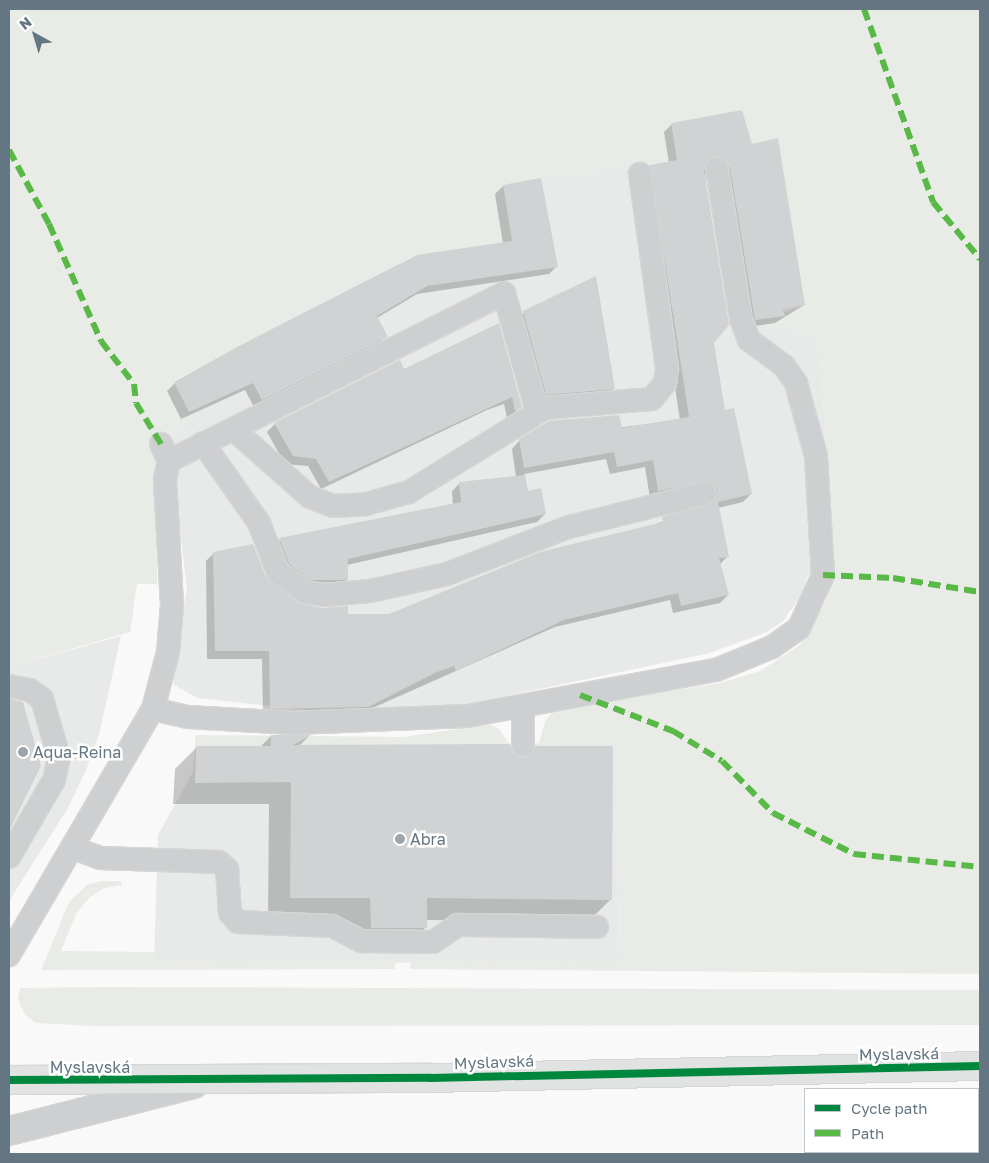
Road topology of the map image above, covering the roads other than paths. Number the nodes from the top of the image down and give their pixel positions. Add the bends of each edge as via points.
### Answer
1 (717, 169) dead end
2 (640, 174) dead end
3 (537, 411) junction
4 (234, 430) junction
5 (202, 443) junction
6 (705, 493) dead end
7 (9, 686) edge
8 (38, 695) junction
9 (9, 703) edge
10 (523, 708) junction
11 (153, 709) junction
12 (523, 745) dead end
13 (73, 848) junction
14 (9, 857) edge
15 (597, 926) dead end
16 (11, 945) edge
17 (980, 1066) edge
18 (9, 1080) edge
19 (206, 1081) junction
20 (9, 1131) edge

1 - 10 lane via 745,332 762,353 784,366 796,383 810,424 822,540 823,575 817,598 799,628 754,657 716,670
2 - 3 lane via 667,368 665,384 652,399 640,402 568,402
3 - 4 lane via 409,492 366,504 334,506 310,497
3 - 4 lane via 504,293
4 - 5 lane
5 - 6 lane via 259,523 278,572 306,592 324,594 370,591 447,574 568,527
5 - 11 lane via 165,453 171,625
7 - 8 lane
8 - 9 lane
8 - 14 lane via 46,704 56,737 58,766
10 - 11 lane via 467,716 293,723 188,717
10 - 12 lane
11 - 13 lane
13 - 15 lane via 100,858 222,864 227,869 230,913 238,922 332,926 362,941 433,942 458,925
13 - 16 lane
17 - 19 street, Myslavská
18 - 19 street, Myslavská
19 - 20 street

